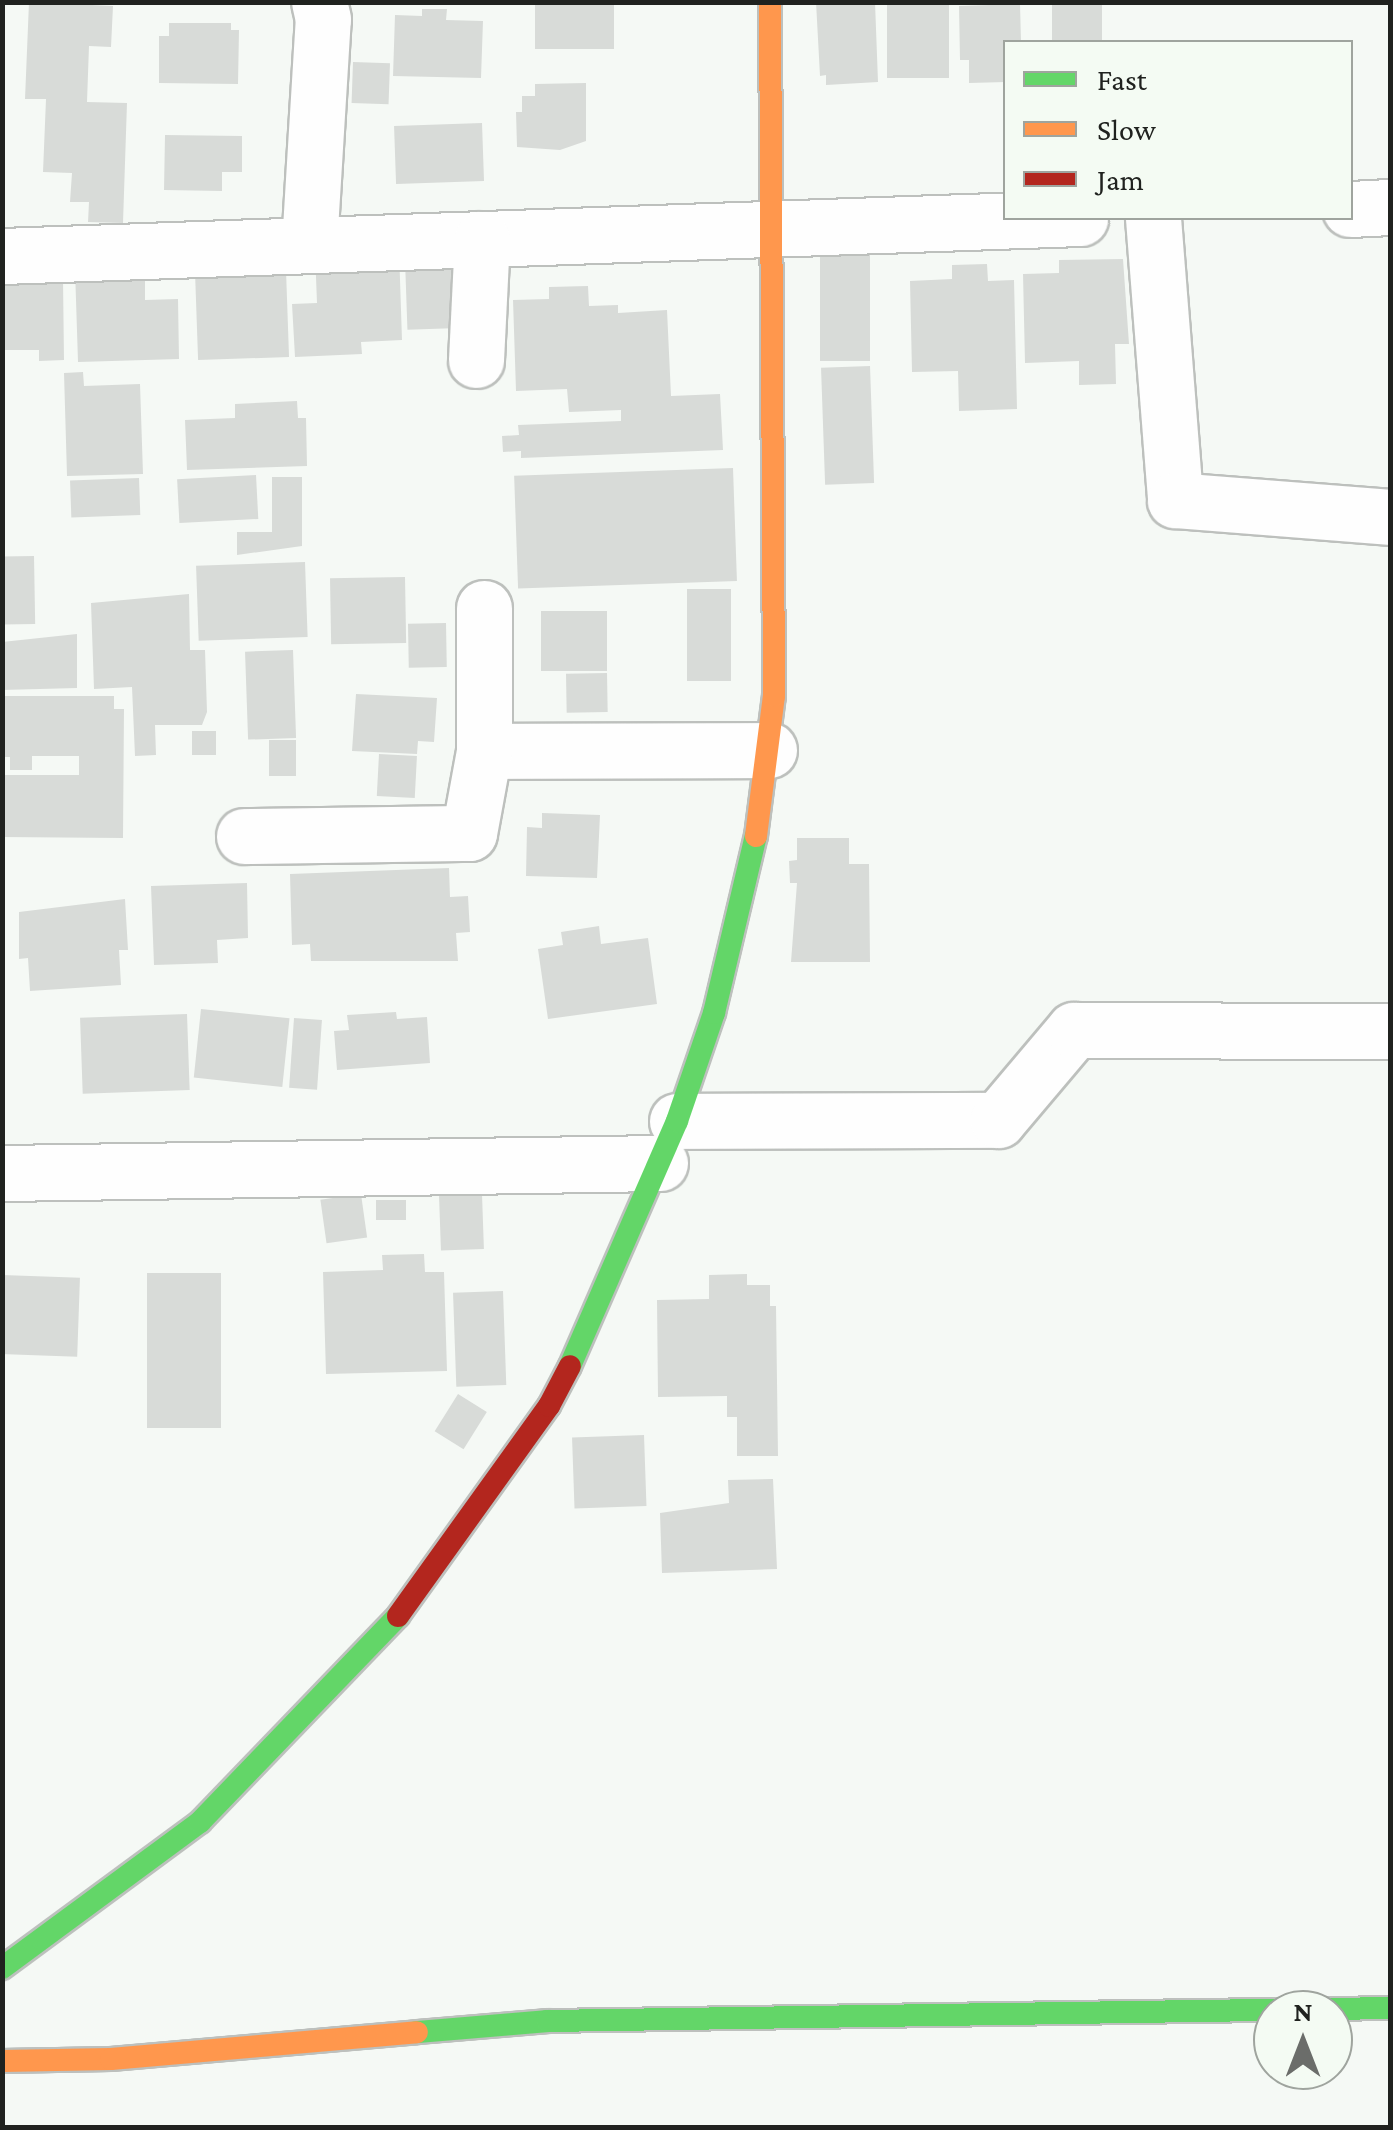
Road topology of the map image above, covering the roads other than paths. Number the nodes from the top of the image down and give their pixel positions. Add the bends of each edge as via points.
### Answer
1 (319, 2) edge
2 (770, 2) edge
3 (1390, 208) edge
4 (1353, 209) edge
5 (1019, 220) edge
6 (1153, 220) edge
7 (775, 228) junction
8 (482, 239) junction
9 (310, 245) junction
10 (2, 256) edge
11 (476, 360) dead end
12 (1390, 517) edge
13 (484, 608) dead end
14 (769, 750) junction
15 (484, 751) junction
16 (244, 836) dead end
17 (1390, 1031) edge
18 (668, 1142) junction
19 (2, 1174) edge
20 (2, 1968) edge
21 (1390, 2008) edge
22 (2, 2061) edge

1 - 9 street via 324,18
2 - 7 street
3 - 4 street
5 - 7 street
6 - 12 street via 1175,500
7 - 8 street
7 - 14 street via 776,629
8 - 9 street
8 - 11 street
9 - 10 street
13 - 15 street
14 - 15 street
14 - 18 street via 714,1014
15 - 16 street via 469,833
17 - 18 street via 1074,1030 998,1120
18 - 19 street
18 - 20 street via 590,1328 548,1406 427,1581 276,1751 200,1822
21 - 22 street via 547,2021 111,2059

